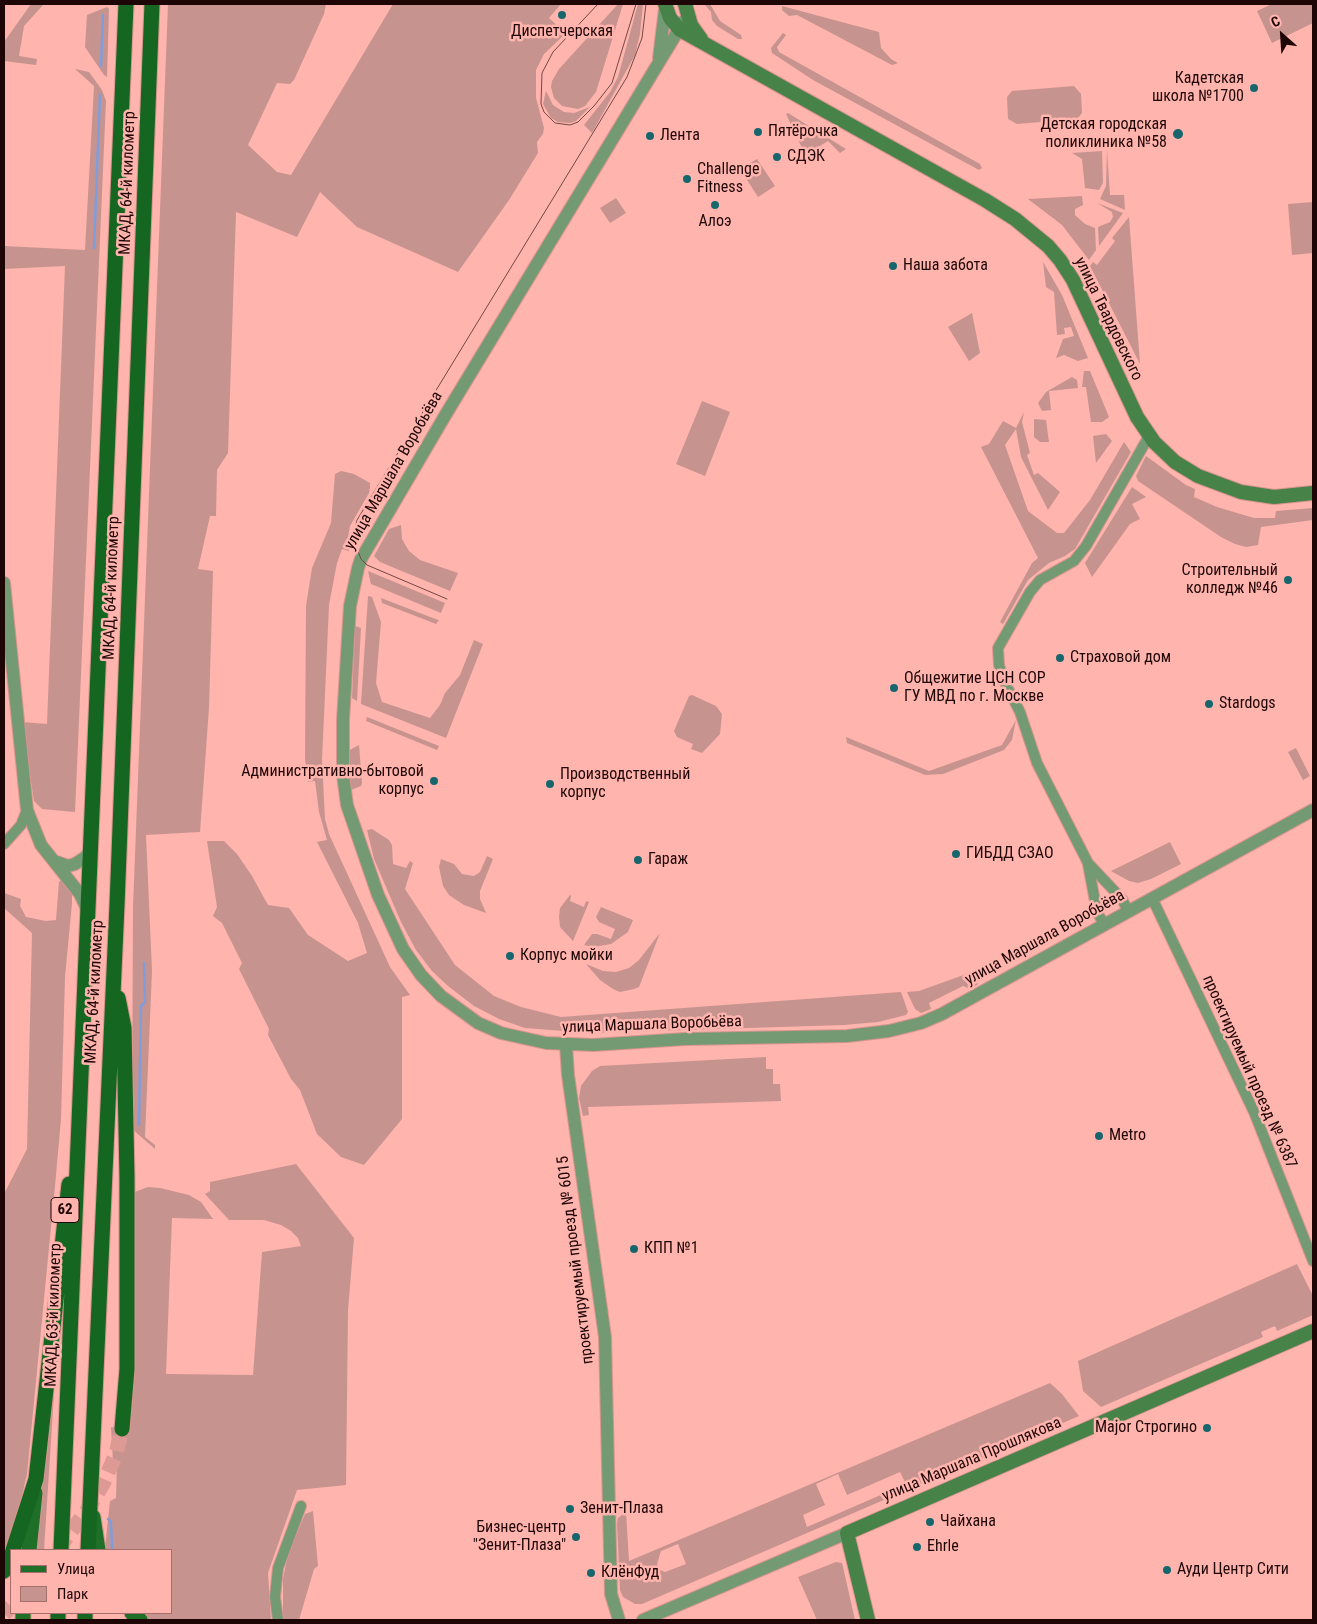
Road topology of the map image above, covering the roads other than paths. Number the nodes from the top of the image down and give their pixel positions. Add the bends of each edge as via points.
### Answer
1 (126, 4) edge
2 (158, 4) edge
3 (686, 5) edge
4 (665, 6) edge
5 (152, 11) edge
6 (680, 30) junction
7 (710, 46) junction
8 (654, 71) junction
9 (1149, 436) junction
10 (1313, 493) edge
11 (4, 583) edge
12 (27, 810) junction
13 (1313, 810) edge
14 (19, 828) junction
15 (34, 830) junction
16 (4, 844) edge
17 (91, 844) junction
18 (54, 862) junction
19 (1088, 863) junction
20 (1152, 898) junction
21 (1128, 911) junction
22 (89, 916) junction
23 (1104, 924) junction
24 (113, 970) junction
25 (566, 1046) junction
26 (83, 1050) joint
27 (79, 1136) junction
28 (1313, 1261) edge
29 (1313, 1331) edge
30 (122, 1429) tunnel mouth
31 (36, 1479) junction
32 (91, 1503) junction
33 (302, 1506) dead end
34 (848, 1533) junction
35 (13, 1549) edge
36 (29, 1549) edge
37 (61, 1549) edge
38 (88, 1549) edge
39 (98, 1549) edge
40 (278, 1620) edge
41 (619, 1620) edge
42 (643, 1620) edge
43 (868, 1620) edge

1 - 17 highway, МКАД, 64-й километр
2 - 5 main road
3 - 6 street, улица Маршала Воробьёва
3 - 7 main road, улица Твардовского via 692,28
4 - 6 main road, улица Твардовского
4 - 8 street, улица Маршала Воробьёва via 661,47
5 - 24 highway, МКАД, 64-й километр
6 - 7 main road, улица Твардовского
6 - 8 street, улица Маршала Воробьёва
7 - 9 main road, улица Твардовского via 985,200 1048,246 1073,280 1126,395
8 - 25 street, улица Маршала Воробьёва via 361,558 350,606 343,720 343,775 347,805 373,882 403,949 421,975 468,1017 501,1033
9 - 10 main road, улица Твардовского via 1175,462 1223,487 1274,497
9 - 19 street via 1086,546 1074,560 1055,569 1035,586 998,648 1004,681 1020,712 1037,763
11 - 12 street
12 - 14 street
12 - 15 street
13 - 20 street, улица Маршала Воробьёва
14 - 15 street
14 - 16 street
15 - 18 street
17 - 18 street via 87,856 75,864 68,866
17 - 22 highway, МКАД, 64-й километр
18 - 22 street via 80,894
19 - 21 street via 1122,899
19 - 23 street via 1097,912
20 - 21 street, улица Маршала Воробьёва
20 - 28 street, проектируемый проезд № 6387 via 1254,1112
21 - 23 street, улица Маршала Воробьёва
22 - 26 highway, МКАД, 64-й километр
23 - 25 street, улица Маршала Воробьёва via 942,1014 889,1031 847,1036 685,1039
24 - 30 highway via 124,1028 127,1178 127,1368
24 - 32 highway, МКАД, 64-й километр
25 - 41 street, проектируемый проезд № 6015 via 605,1337 612,1594
26 - 27 highway, МКАД, 63-й километр
27 - 31 highway, 62 via 66,1198
27 - 37 highway, МКАД, 63-й километр
29 - 34 main road, улица Маршала Прошлякова
31 - 35 highway
31 - 36 main road
32 - 38 highway
32 - 39 main road
33 - 40 street via 278,1568 275,1597
34 - 42 street, улица Маршала Прошлякова
34 - 43 main road

